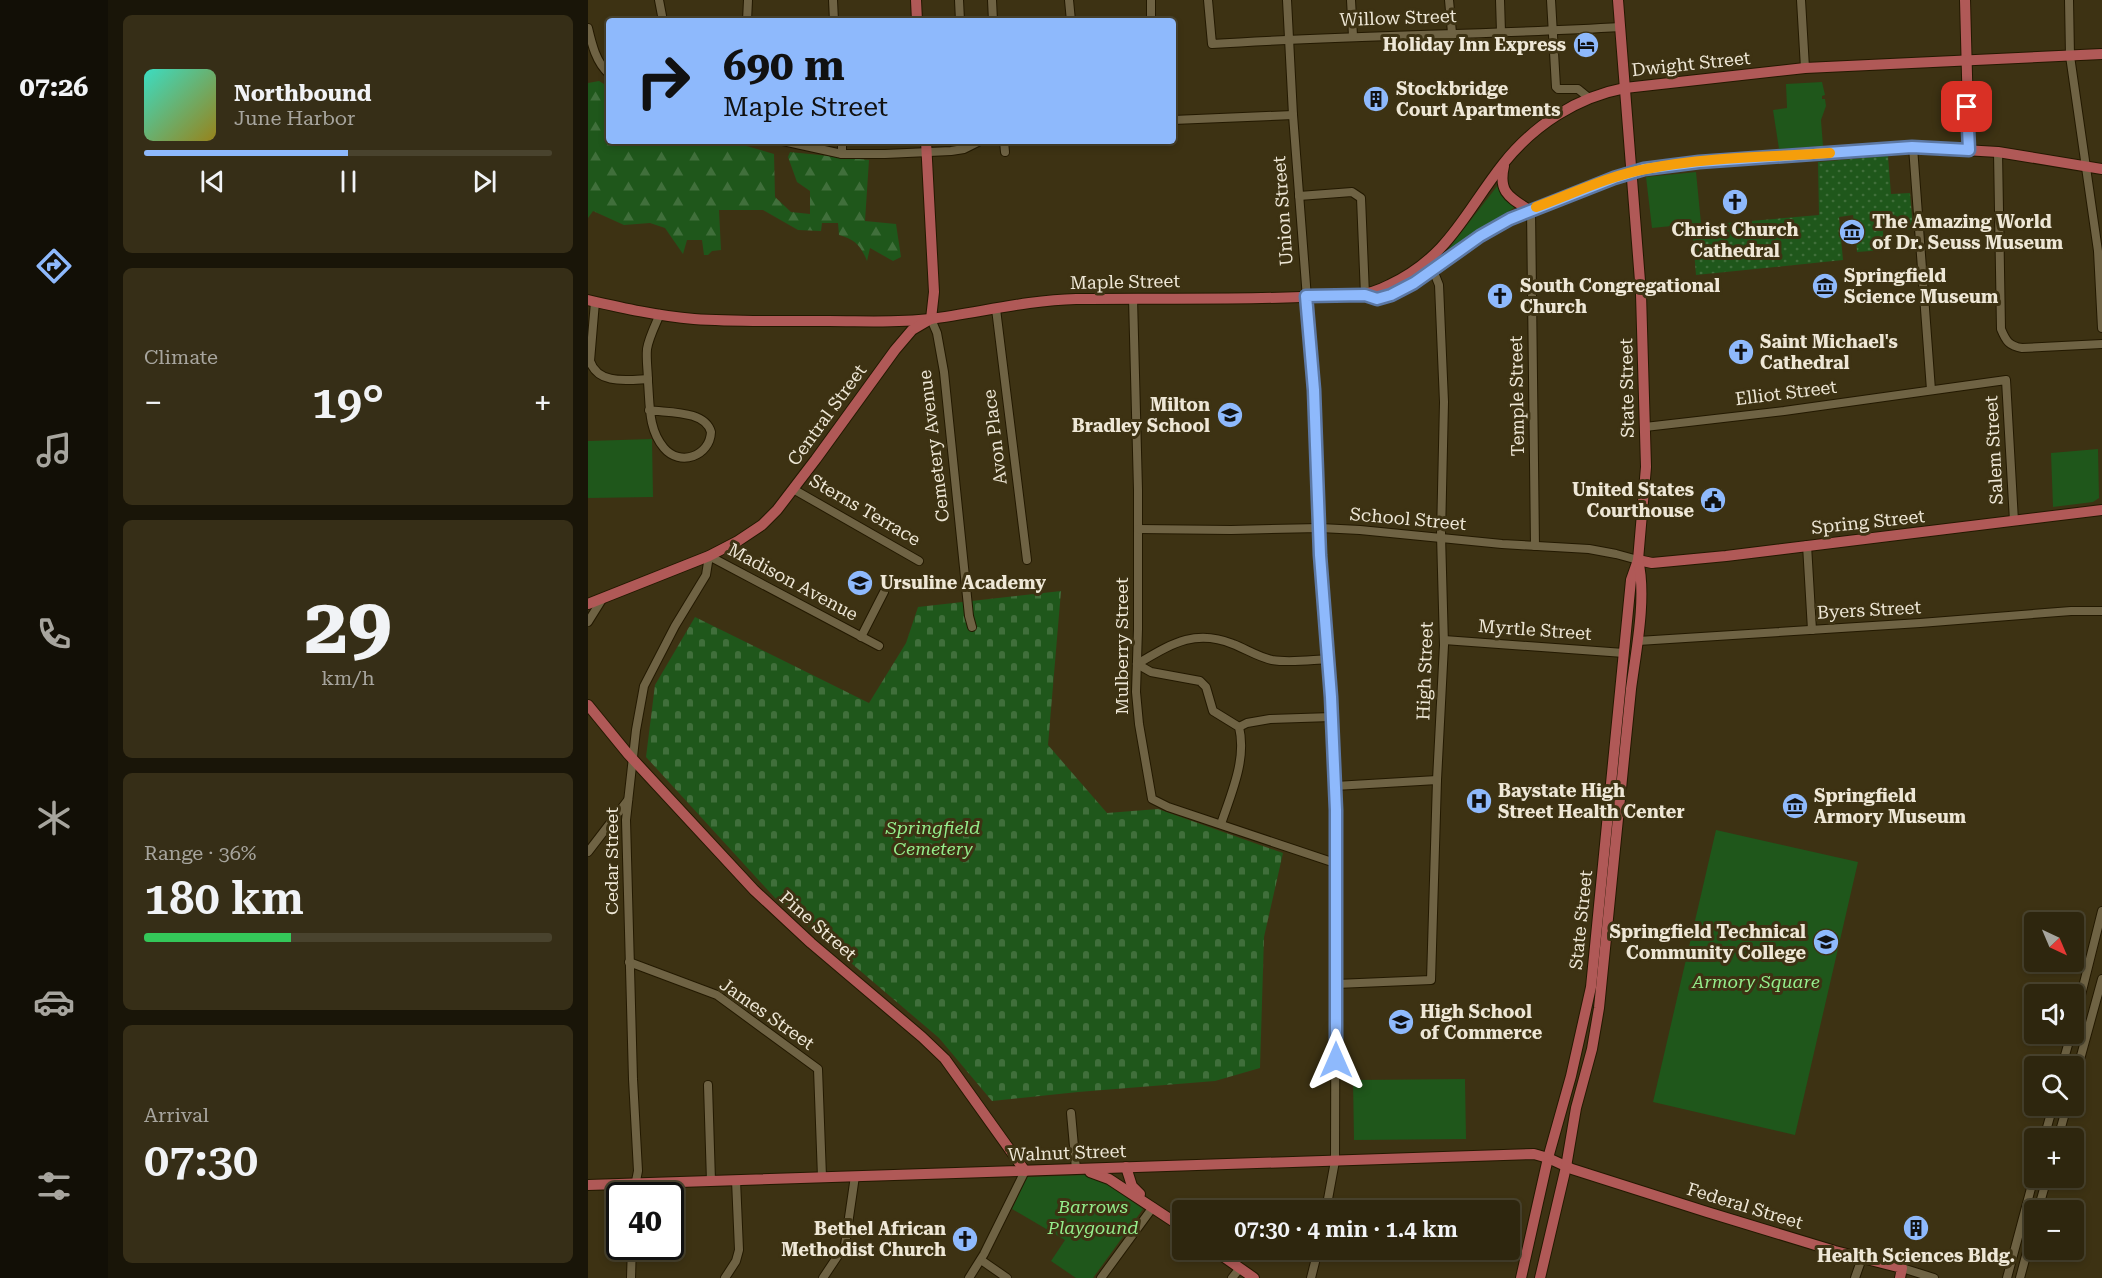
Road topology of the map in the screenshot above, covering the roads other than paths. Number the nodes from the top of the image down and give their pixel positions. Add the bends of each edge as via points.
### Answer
1 (659, 0) edge
2 (748, 0) edge
3 (833, 0) edge
4 (916, 0) edge
5 (959, 0) edge
6 (992, 0) edge
7 (1069, 0) edge
8 (1150, 0) edge
9 (1208, 0) edge
10 (1287, 0) edge
11 (1351, 0) edge
12 (1449, 0) edge
13 (1500, 0) edge
14 (1551, 0) edge
15 (1618, 0) edge
16 (1801, 0) edge
17 (1965, 0) edge
18 (2069, 0) edge
19 (662, 18) edge
20 (747, 18) edge
21 (834, 18) edge
22 (917, 18) edge
23 (960, 18) edge
24 (993, 18) edge
25 (1071, 18) edge
26 (1151, 18) edge
27 (1621, 27) junction
28 (588, 28) edge
29 (1552, 31) junction
30 (1500, 32) junction
31 (1452, 33) junction
32 (1356, 36) junction
33 (1290, 39) junction
34 (2102, 54) edge
35 (2070, 56) junction
36 (1966, 60) junction
37 (1805, 68) junction
38 (606, 71) edge
39 (1625, 87) junction
40 (1589, 98) junction
41 (1293, 115) junction
42 (1176, 120) edge
43 (797, 144) edge
44 (842, 144) edge
45 (926, 144) edge
46 (968, 144) edge
47 (1004, 144) edge
48 (1912, 147) junction
49 (1969, 150) junction
50 (1005, 152) dead end
51 (1998, 152) junction
52 (927, 153) junction
53 (842, 154) junction
54 (1504, 162) junction
55 (2087, 166) junction
56 (2102, 169) edge
57 (1632, 172) junction
58 (1299, 196) junction
59 (1530, 210) junction
60 (2100, 248) edge
61 (1433, 270) junction
62 (1365, 295) junction
63 (1306, 296) junction
64 (1133, 298) junction
65 (592, 301) edge
66 (996, 309) junction
67 (660, 314) junction
68 (932, 319) junction
69 (2102, 328) edge
70 (2102, 344) edge
71 (648, 379) junction
72 (1931, 390) junction
73 (649, 410) junction
74 (1645, 427) junction
75 (793, 489) junction
76 (2102, 510) edge
77 (2014, 521) junction
78 (1320, 528) junction
79 (1138, 529) junction
80 (1441, 538) junction
81 (1807, 545) junction
82 (1535, 546) junction
83 (709, 556) junction
84 (1027, 560) dead end
85 (919, 561) dead end
86 (1638, 561) junction
87 (884, 592) dead end
88 (604, 597) junction
89 (588, 603) edge
90 (2102, 611) edge
91 (588, 622) edge
92 (972, 627) dead end
93 (1812, 630) junction
94 (861, 637) junction
95 (1444, 640) junction
96 (1638, 641) junction
97 (879, 646) dead end
98 (1624, 653) junction
99 (1328, 659) junction
100 (1137, 664) junction
101 (588, 705) edge
102 (1332, 717) junction
103 (1239, 727) junction
104 (633, 760) junction
105 (1437, 780) junction
106 (1335, 786) junction
107 (628, 799) junction
108 (1221, 824) junction
109 (588, 852) edge
110 (1335, 863) junction
111 (2102, 911) edge
112 (629, 962) junction
113 (2102, 979) edge
114 (1336, 984) junction
115 (2084, 984) edge
116 (1578, 1046) junction
117 (1592, 1049) junction
118 (2081, 1056) edge
119 (708, 1085) dead end
120 (1071, 1113) dead end
121 (1548, 1158) junction
122 (1335, 1161) junction
123 (1126, 1167) junction
124 (1566, 1167) junction
125 (1076, 1169) junction
126 (1025, 1171) junction
127 (855, 1176) junction
128 (822, 1177) junction
129 (736, 1180) junction
130 (711, 1181) junction
131 (636, 1182) edge
132 (674, 1182) edge
133 (606, 1184) edge
134 (588, 1185) edge
135 (2031, 1188) edge
136 (1328, 1200) edge
137 (1153, 1207) junction
138 (1172, 1220) edge
139 (1862, 1258) junction
140 (632, 1260) edge
141 (981, 1260) junction
142 (1228, 1260) edge
143 (1316, 1260) edge
144 (2025, 1260) edge
145 (1240, 1268) junction
146 (1901, 1273) edge
147 (631, 1278) edge
148 (725, 1278) edge
149 (823, 1278) edge
150 (969, 1278) edge
151 (1007, 1278) edge
152 (1101, 1278) edge
153 (1232, 1278) edge
154 (1254, 1278) edge
155 (1311, 1278) edge
156 (1521, 1278) edge
157 (1540, 1278) edge
158 (1855, 1278) edge
159 (1934, 1278) edge
160 (2007, 1278) edge
161 (2020, 1278) edge

1 - 19 street
2 - 20 street
3 - 21 street
4 - 22 main road
5 - 23 street
6 - 24 street
7 - 25 street
8 - 26 street
9 - 33 street, Willow Street via 1212,44
10 - 33 street, Union Street
11 - 32 street
12 - 31 street
13 - 30 street
14 - 29 street
15 - 27 main road, State Street
16 - 37 street
17 - 36 main road
18 - 35 street
27 - 29 street, Willow Street
27 - 39 main road, State Street
28 - 38 street via 592,47
29 - 30 street, Willow Street
29 - 40 street via 1556,87 1578,89
30 - 31 street, Willow Street
31 - 32 street, Willow Street
32 - 33 street, Willow Street
33 - 41 street, Union Street
34 - 35 main road, Dwight Street
35 - 36 main road, Dwight Street
35 - 55 street
36 - 37 main road, Dwight Street
36 - 49 main road
37 - 39 main road, Dwight Street
39 - 40 main road, Dwight Street
39 - 57 main road, State Street
40 - 54 main road, Dwight Street via 1550,119
41 - 42 street
41 - 58 street, Union Street
43 - 53 street
44 - 53 street
45 - 52 main road
46 - 52 street via 951,151
47 - 50 street
48 - 49 main road, Maple Street
48 - 57 main road, Maple Street via 1699,162
48 - 72 street
49 - 51 main road, Maple Street
51 - 55 main road, Maple Street
51 - 70 street via 2001,329 2007,341 2022,348
52 - 53 street
52 - 68 main road
54 - 59 main road via 1505,191
54 - 62 main road, Dwight Street via 1436,254 1409,275
55 - 56 main road, Maple Street
55 - 60 street
57 - 59 main road, Maple Street
57 - 74 main road, State Street
58 - 62 street via 1352,192 1361,198
58 - 63 street, Union Street
59 - 61 main road, Maple Street via 1490,230
59 - 82 street, Temple Street
60 - 69 street
61 - 62 main road, Maple Street via 1391,295 1377,299
61 - 80 street, High Street via 1440,285 1444,392
62 - 63 main road, Maple Street
63 - 64 main road, Maple Street
63 - 78 street, Union Street
64 - 66 main road, Maple Street via 1057,300
64 - 79 street, Mulberry Street
65 - 67 main road, Maple Street
65 - 71 street via 593,369 599,376 613,379
66 - 68 main road, Maple Street
66 - 84 street, Avon Place
67 - 68 main road, Maple Street via 769,321
67 - 71 street via 647,349
68 - 75 main road, Central Street via 912,330 895,350
68 - 92 street, Cemetery Avenue via 944,372
71 - 73 street
72 - 74 street, Elliot Street
72 - 77 street, Salem Street via 2006,380
73 - 73 street via 659,441 671,455 692,457 708,444 710,429 702,419
74 - 86 main road, State Street via 1645,487
75 - 83 main road, Central Street via 762,525
75 - 85 street, Sterns Terrace
76 - 77 main road, Spring Street
77 - 81 main road, Spring Street
78 - 79 street, School Street
78 - 80 street, School Street
78 - 99 street, Union Street
79 - 100 street, Mulberry Street
80 - 82 street, School Street
80 - 95 street, High Street
81 - 86 main road, Spring Street via 1688,560
81 - 93 street
82 - 86 street, School Street via 1589,549
83 - 88 main road, Central Street
83 - 94 street, Madison Avenue
83 - 104 street, Cedar Street via 706,575 644,686
86 - 96 main road, State Street via 1642,577
86 - 98 main road, State Street via 1631,580
87 - 94 street, Madison Avenue
88 - 89 main road, Central Street
88 - 91 street
90 - 93 street, Byers Street
93 - 96 street, Byers Street
94 - 97 street, Madison Avenue
95 - 98 street, Myrtle Street
95 - 105 street, High Street
96 - 117 main road, State Street via 1607,943
98 - 116 main road, State Street via 1591,987
99 - 100 street via 1273,660 1222,639 1205,637 1177,642
99 - 102 street, Union Street
100 - 103 street via 1151,672 1200,681 1206,687 1213,711
100 - 108 street, Mulberry Street via 1137,708 1152,799
101 - 104 main road, Pine Street
102 - 103 street via 1270,719
102 - 106 street, Union Street
103 - 108 street via 1242,753
104 - 107 street, Cedar Street
104 - 126 main road, Pine Street via 766,902 935,1049
105 - 106 street
105 - 114 street, High Street via 1431,980
106 - 110 street, Union Street
107 - 109 street
107 - 112 street, Cedar Street
108 - 110 street, Mulberry Street
110 - 114 street, Union Street
111 - 115 street
112 - 128 street, James Street via 717,995 818,1069
112 - 131 street, Cedar Street
113 - 118 street
114 - 122 street, Union Street
116 - 117 main road
116 - 121 main road, State Street
117 - 124 main road, State Street
119 - 130 street
120 - 125 street
121 - 122 main road, Walnut Street via 1525,1154
121 - 124 main road, Federal Street
121 - 156 main road, State Street
122 - 123 main road, Walnut Street
122 - 136 street, Union Street
123 - 125 main road, Walnut Street
123 - 137 main road via 1132,1186
124 - 139 main road, Federal Street
124 - 157 main road, State Street
125 - 126 main road, Walnut Street
125 - 137 main road via 1102,1175
126 - 127 main road, Walnut Street
126 - 141 street
127 - 128 main road, Walnut Street
127 - 149 street via 845,1245
128 - 129 main road, Walnut Street
129 - 130 main road, Walnut Street
129 - 148 street via 739,1250
130 - 132 main road, Walnut Street
133 - 134 main road, Walnut Street
135 - 160 street
137 - 138 main road
137 - 152 street
139 - 146 main road, Federal Street
139 - 158 street
140 - 147 street
141 - 150 street
141 - 151 street
142 - 145 main road
143 - 155 street
144 - 161 street
145 - 153 street
145 - 154 main road
146 - 159 street, Federal Street

